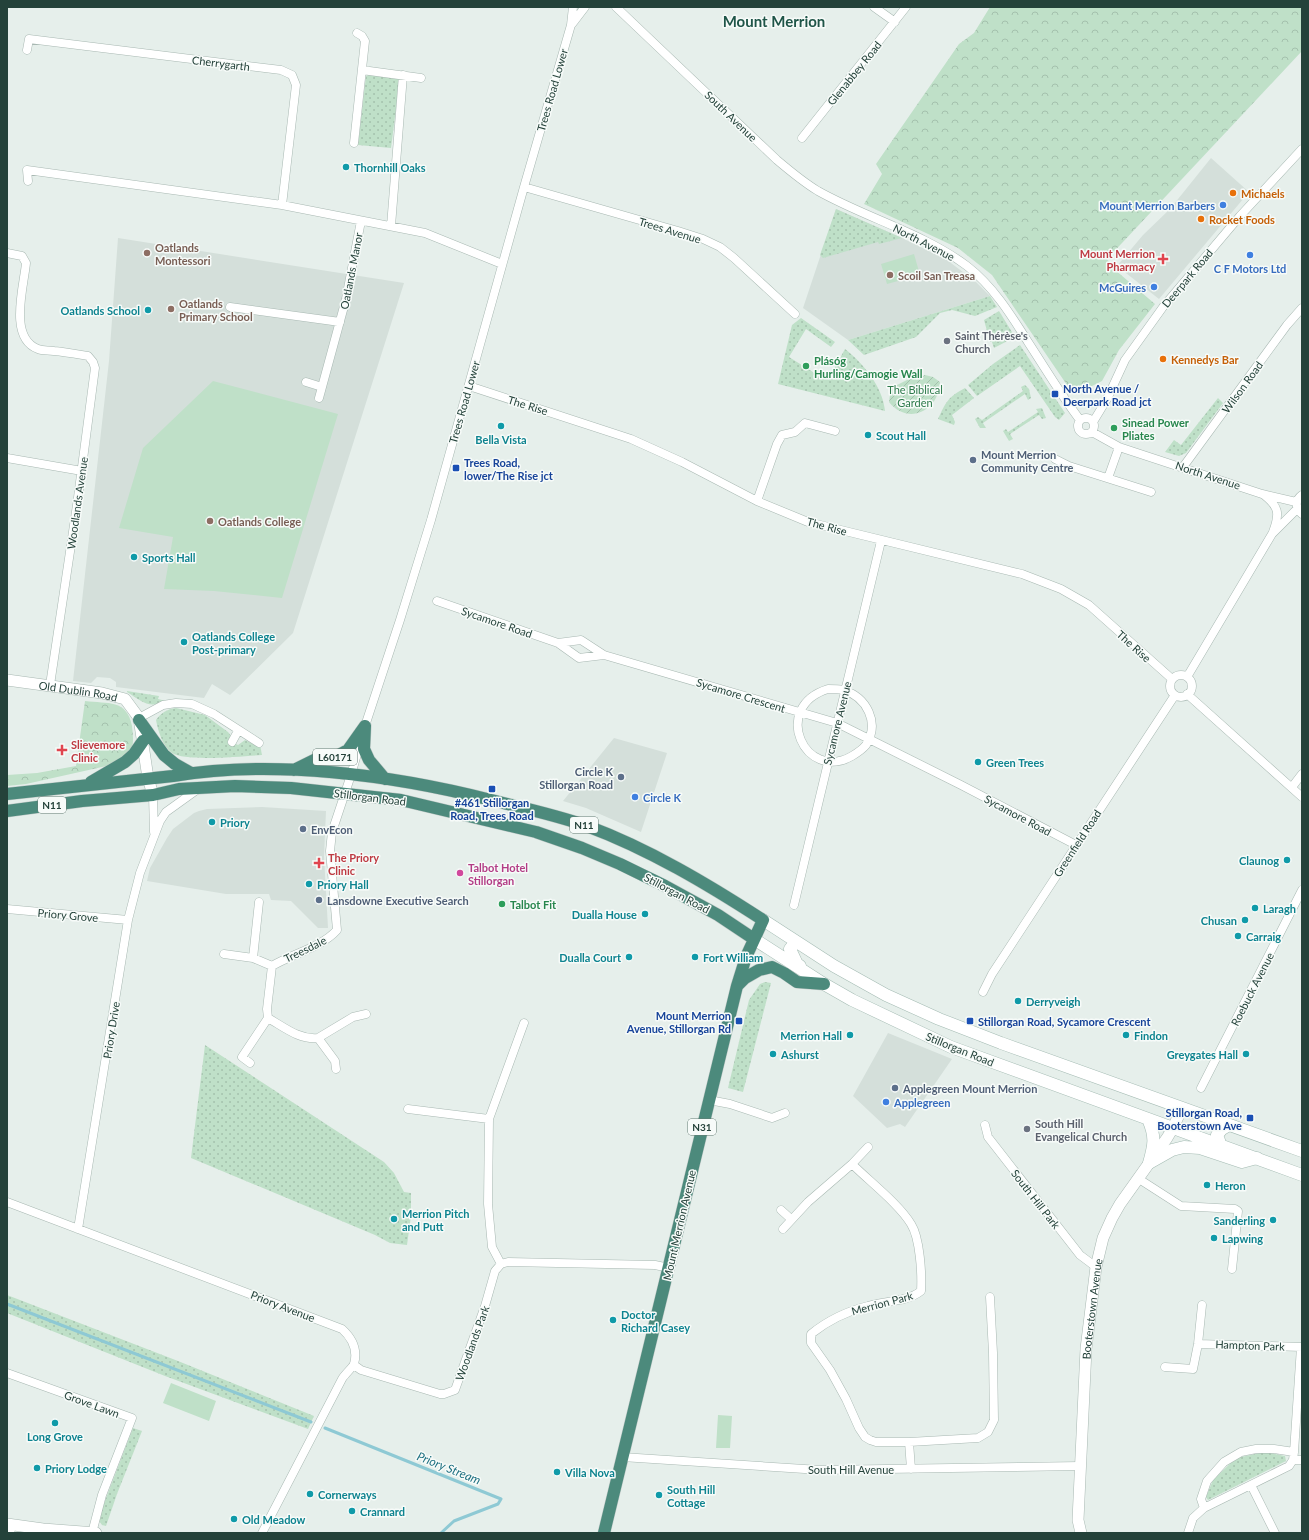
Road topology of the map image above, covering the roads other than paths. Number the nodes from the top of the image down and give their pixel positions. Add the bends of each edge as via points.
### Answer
1 (573, 7) edge
2 (585, 7) edge
3 (616, 7) edge
4 (874, 7) edge
5 (906, 7) edge
6 (895, 22) junction
7 (571, 25) junction
8 (357, 33) dead end
9 (27, 50) dead end
10 (362, 70) junction
11 (403, 75) junction
12 (421, 78) dead end
13 (802, 138) dead end
14 (354, 143) dead end
15 (1302, 149) edge
16 (28, 181) dead end
17 (524, 187) junction
18 (282, 205) junction
19 (857, 210) joint
20 (361, 221) junction
21 (391, 226) junction
22 (7, 253) edge
23 (502, 264) junction
24 (230, 307) dead end
25 (1302, 308) edge
26 (795, 314) dead end
27 (340, 322) junction
28 (306, 382) dead end
29 (322, 386) junction
30 (469, 386) junction
31 (319, 398) dead end
32 (1080, 420) junction
33 (1093, 422) junction
34 (835, 431) dead end
35 (1092, 432) junction
36 (1119, 447) junction
37 (7, 458) edge
38 (1055, 459) dead end
39 (1183, 467) junction
40 (82, 471) junction
41 (1108, 478) junction
42 (1151, 492) dead end
43 (1262, 494) junction
44 (1302, 495) edge
45 (757, 502) junction
46 (1299, 508) edge
47 (1272, 534) junction
48 (881, 541) junction
49 (437, 601) dead end
50 (558, 643) junction
51 (604, 655) junction
52 (683, 677) joint
53 (1187, 677) junction
54 (1172, 679) junction
55 (7, 680) edge
56 (50, 685) junction
57 (845, 691) junction
58 (1187, 694) junction
59 (1175, 695) junction
60 (799, 712) junction
61 (139, 719) junction
62 (837, 723) junction
63 (364, 726) junction
64 (238, 731) junction
65 (870, 738) junction
66 (143, 741) junction
67 (232, 742) dead end
68 (259, 743) dead end
69 (828, 761) junction
70 (294, 770) junction
71 (191, 773) junction
72 (1302, 774) edge
73 (351, 775) junction
74 (148, 778) junction
75 (386, 780) junction
76 (88, 784) junction
77 (961, 785) joint
78 (1292, 787) junction
79 (200, 788) junction
80 (7, 794) edge
81 (344, 794) junction
82 (153, 795) junction
83 (1302, 797) edge
84 (7, 811) edge
85 (154, 835) junction
86 (1076, 845) junction
87 (1302, 890) edge
88 (259, 902) dead end
89 (794, 905) dead end
90 (7, 909) edge
91 (128, 920) junction
92 (763, 920) junction
93 (754, 939) junction
94 (798, 943) junction
95 (224, 954) dead end
96 (253, 958) junction
97 (272, 966) junction
98 (824, 984) junction
99 (737, 986) junction
100 (983, 992) dead end
101 (366, 1014) dead end
102 (268, 1018) junction
103 (524, 1023) dead end
104 (318, 1038) junction
105 (250, 1063) dead end
106 (336, 1068) dead end
107 (1201, 1088) dead end
108 (709, 1100) junction
109 (1182, 1108) junction
110 (408, 1109) dead end
111 (785, 1113) dead end
112 (489, 1118) junction
113 (1148, 1119) junction
114 (985, 1125) dead end
115 (1229, 1125) junction
116 (1173, 1128) junction
117 (1221, 1146) junction
118 (868, 1147) dead end
119 (1302, 1151) edge
120 (1257, 1158) junction
121 (1149, 1163) junction
122 (852, 1164) junction
123 (1302, 1175) edge
124 (1139, 1179) junction
125 (7, 1202) edge
126 (780, 1210) dead end
127 (791, 1219) junction
128 (78, 1229) junction
129 (783, 1229) dead end
130 (501, 1264) junction
131 (1096, 1267) junction
132 (669, 1268) junction
133 (1232, 1269) dead end
134 (990, 1297) dead end
135 (1202, 1305) dead end
136 (1198, 1344) junction
137 (1301, 1347) edge
138 (354, 1365) junction
139 (1165, 1367) dead end
140 (7, 1373) edge
141 (909, 1442) junction
142 (1293, 1456) junction
143 (622, 1457) junction
144 (1302, 1460) edge
145 (1080, 1466) junction
146 (911, 1469) junction
147 (1251, 1485) junction
148 (1204, 1508) junction
149 (10, 1527) edge
150 (92, 1533) edge
151 (96, 1533) edge
152 (262, 1533) edge
153 (604, 1533) edge
154 (1081, 1533) edge
155 (1188, 1533) edge
156 (1275, 1533) edge

1 - 7 street, Trees Road Lower / L60171
2 - 7 street
3 - 19 street, South Avenue via 776,160 799,179
4 - 6 street
5 - 6 street, Glenabbey Road
6 - 13 street, Glenabbey Road
7 - 17 street, Trees Road Lower / L60171
8 - 10 street via 365,41
9 - 18 street, Cherrygarth via 29,39 281,70 292,75 296,85
10 - 11 street
10 - 14 street
11 - 12 street
11 - 21 street
15 - 33 street, Deerpark Road via 1240,216 1163,307 1125,360
16 - 18 street via 27,170
17 - 23 street, Trees Road Lower / L60171
17 - 26 street, Trees Avenue via 678,231 714,244 734,258
18 - 20 street
19 - 32 street, North Avenue via 939,248 984,281 1010,313
20 - 21 street
20 - 27 street, Oatlands Manor
21 - 23 street via 425,233
22 - 40 street, Woodlands Avenue via 22,256 26,263 19,307 27,342 37,348 88,356 93,362 95,368
23 - 30 street, Trees Road Lower / L60171
24 - 27 street, Oatlands Manor
25 - 39 street, Wilson Road
27 - 29 street, Oatlands Manor
28 - 29 street
29 - 31 street, Oatlands Manor
30 - 45 street, The Rise via 631,439 682,462
30 - 63 street, Trees Road Lower / L60171 via 420,556
32 - 33 street via 1087,418
32 - 35 street via 1078,426 1081,433
33 - 35 street
34 - 45 street via 805,423 795,432 782,435 776,444
35 - 36 street, North Avenue
36 - 39 street, North Avenue
36 - 41 street
37 - 40 street
38 - 41 street
39 - 43 street, North Avenue
40 - 56 street, Woodlands Avenue
41 - 42 street
43 - 46 street, North Avenue
43 - 47 street via 1274,504 1277,512
44 - 46 street
45 - 48 street, The Rise via 808,522
46 - 47 street
47 - 53 street
48 - 54 street, The Rise via 1022,574 1061,589 1089,605
48 - 57 street, Sycamore Avenue
49 - 50 street, Sycamore Road
50 - 51 street, Sycamore Road via 581,640
50 - 51 street, Sycamore Road via 579,658
51 - 52 street, Sycamore Road
52 - 60 street, Sycamore Crescent
53 - 54 street via 1178,675
53 - 58 street via 1192,685
54 - 59 street via 1170,689
55 - 56 street, Old Dublin Road
56 - 61 street, Old Dublin Road via 125,699
57 - 60 street, Sycamore Crescent via 828,689 818,692 810,697
57 - 62 street, Sycamore Avenue
57 - 65 street, Sycamore Crescent via 863,702 868,710 872,728
58 - 59 street
58 - 78 street
59 - 86 street, Greenfield Road
60 - 62 street, Sycamore Crescent
60 - 69 street, Sycamore Crescent via 797,729 803,745 810,754
61 - 64 street via 163,705 192,704 214,714
61 - 66 street, Old Dublin Road
61 - 71 highway via 164,755
62 - 65 street, Sycamore Crescent
62 - 69 street, Sycamore Avenue
63 - 70 highway, L60171 via 348,750 333,758 316,759
63 - 73 street, Trees Road Lower / L60171
63 - 75 highway via 364,749 369,760
64 - 67 street
64 - 68 street
65 - 69 street via 864,748 846,759
65 - 77 street, Sycamore Crescent
66 - 74 street, Old Dublin Road
66 - 76 highway, N11 via 125,762
69 - 89 street, Sycamore Avenue
70 - 71 highway, Stillorgan Road / N11 via 238,768
70 - 73 highway, Stillorgan Road / N11
71 - 74 highway, Stillorgan Road / N11
72 - 78 street
73 - 75 highway, Stillorgan Road / N11
73 - 81 street, Trees Road Lower / L60171
74 - 76 highway, Stillorgan Road / N11
74 - 82 street, Old Dublin Road
75 - 92 highway, Stillorgan Road / N11 via 482,798 587,826 644,851 711,887
76 - 80 highway, Stillorgan Road / N11
77 - 86 street, Sycamore Road
78 - 83 street
79 - 81 highway, Stillorgan Road / N11 via 291,788
79 - 82 highway, Stillorgan Road / N11 via 179,789
79 - 85 street, Priory Drive via 166,812
81 - 93 highway, Stillorgan Road / N11 via 421,804 554,838 653,880 718,915
81 - 97 street, Treesdale via 332,832 330,851 337,930 330,938
82 - 84 highway, Stillorgan Road / N11
82 - 85 street, Priory Drive
85 - 91 street, Priory Drive via 140,873
86 - 100 street, Greenfield Road via 992,974
87 - 107 street, Roebuck Avenue
88 - 96 street
90 - 91 street, Priory Grove
91 - 128 street, Priory Drive
92 - 93 highway, Mount Merrion Avenue / N31
92 - 94 main road, Stillorgan Road
93 - 98 main road, Stillorgan Road
93 - 99 highway, Mount Merrion Avenue / N31
94 - 98 main road via 790,949 797,964
94 - 109 main road, Stillorgan Road via 886,995 939,1019
95 - 96 street, Treesdale
96 - 97 street, Treesdale
97 - 102 street, Treesdale
98 - 99 highway via 797,982 772,967 745,978
98 - 113 main road, Stillorgan Road via 879,1014 951,1047
99 - 108 highway, Mount Merrion Avenue / N31
101 - 104 street via 353,1017
102 - 104 street via 301,1037
102 - 105 street via 242,1057
103 - 112 street
104 - 106 street via 335,1061
108 - 111 street via 772,1118
108 - 132 highway, Mount Merrion Avenue / N31
109 - 115 main road, Stillorgan Road
109 - 116 street, Booterstown Avenue
110 - 112 street
112 - 130 street via 488,1204 492,1247
113 - 116 main road, Stillorgan Road
113 - 121 main road via 1154,1138
114 - 131 street, South Hill Park via 988,1136 1080,1255
115 - 117 main road via 1217,1135
115 - 119 main road, Stillorgan Road
116 - 117 main road, Stillorgan Road
116 - 121 street, Booterstown Avenue
117 - 120 main road, Stillorgan Road
118 - 122 street
120 - 121 main road via 1242,1162 1200,1148 1184,1147 1172,1150
120 - 123 main road, Stillorgan Road
121 - 124 street, Booterstown Avenue
122 - 127 street
122 - 141 street, Merrion Park via 911,1224 916,1236 921,1291 915,1296 848,1312 817,1328 811,1334 811,1343 830,1370 865,1437 876,1442
124 - 131 street, Booterstown Avenue via 1120,1204 1107,1228
124 - 133 street via 1181,1206 1238,1211
125 - 128 street, Priory Avenue
126 - 127 street
127 - 129 street
128 - 138 street, Priory Avenue via 342,1329 354,1345
130 - 132 street via 508,1262 655,1265
130 - 138 street, Woodlands Park via 495,1271 455,1390 440,1394 361,1370
131 - 145 street, Booterstown Avenue via 1086,1349
132 - 143 highway, Mount Merrion Avenue / N31
134 - 141 street, Merrion Park via 994,1420 988,1432 978,1438
135 - 136 street
136 - 137 street, Hampton Park
136 - 139 street via 1192,1369
137 - 142 street, Hampton Park
138 - 152 street via 342,1379
140 - 150 street, Grove Lawn via 132,1418 102,1495
141 - 146 street
142 - 144 street
142 - 147 street via 1289,1466
142 - 148 street via 1274,1449 1241,1452 1224,1462 1207,1481 1201,1499
143 - 146 street, South Hill Avenue via 820,1470
143 - 153 highway, Mount Merrion Avenue / N31
145 - 146 street, South Hill Avenue
145 - 154 street, Booterstown Avenue via 1078,1520
147 - 148 street
147 - 156 street
148 - 155 street via 1193,1518
149 - 150 street
150 - 151 street

